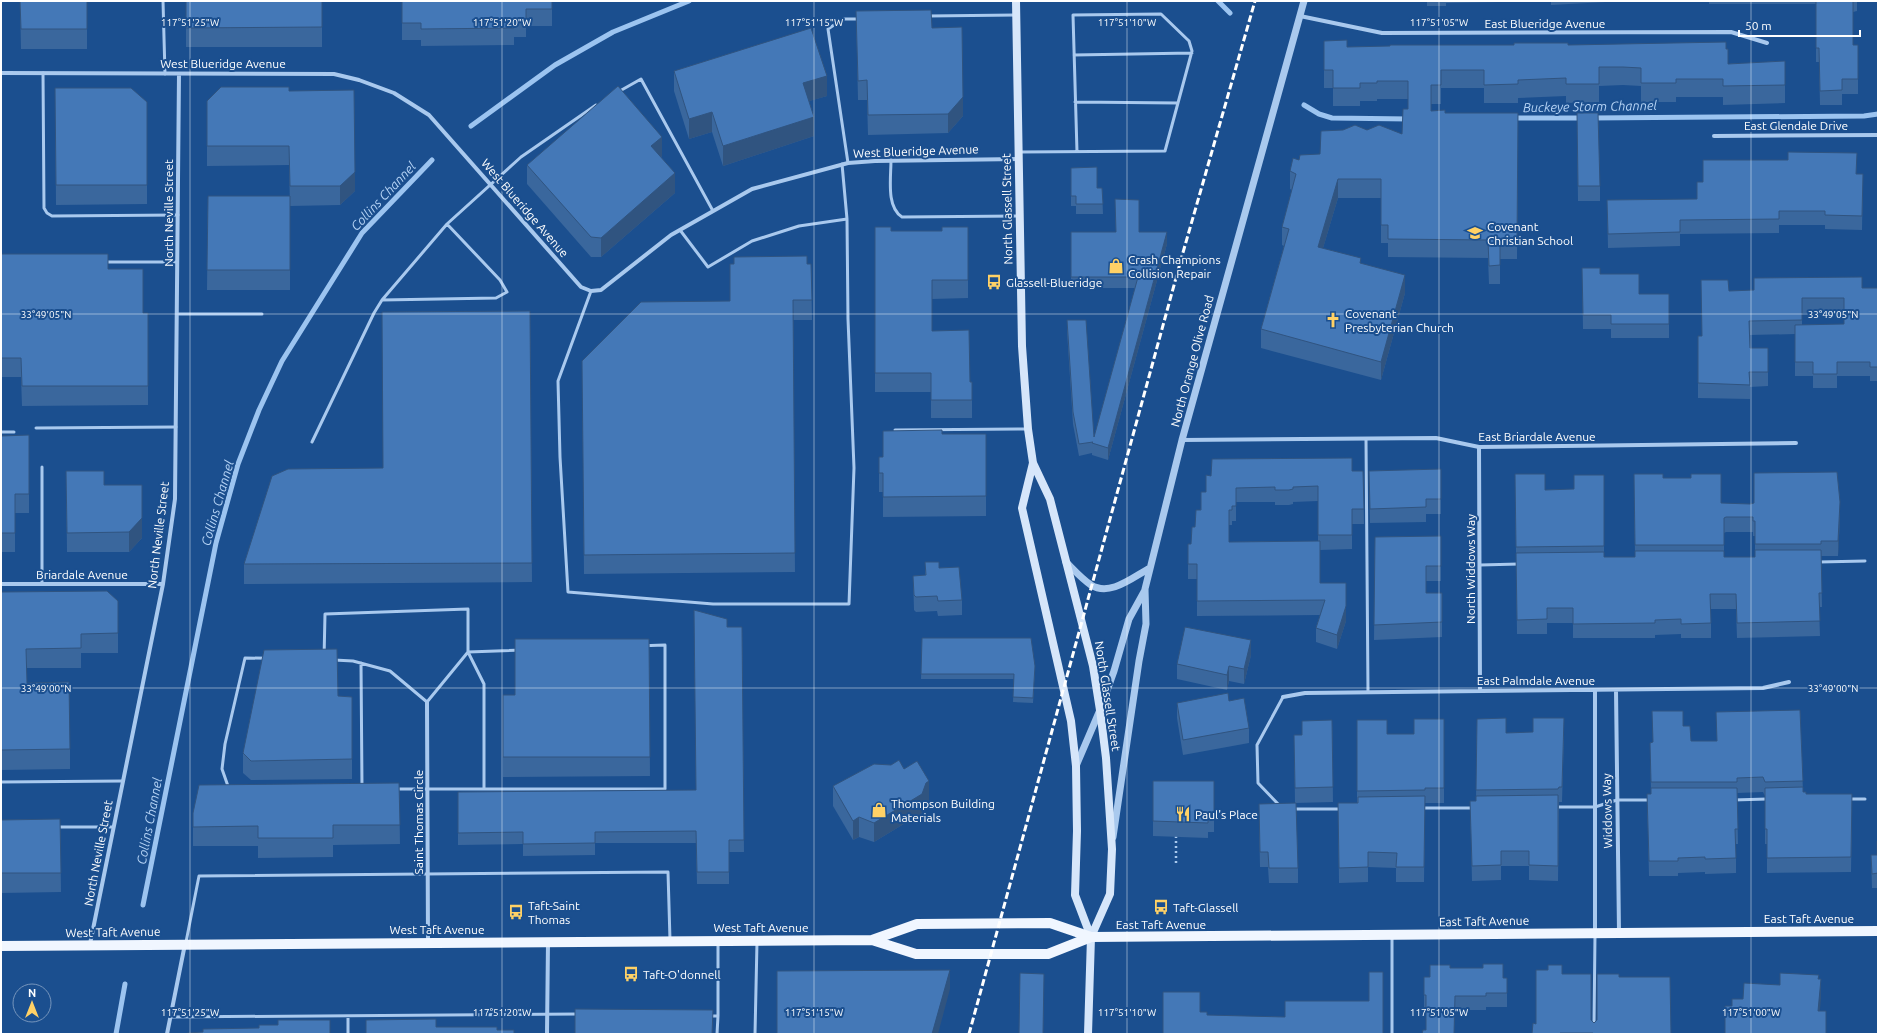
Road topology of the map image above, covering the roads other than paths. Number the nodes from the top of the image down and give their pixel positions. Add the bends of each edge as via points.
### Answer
1 (163, 1) edge
2 (1016, 1) edge
3 (1304, 1) edge
4 (1016, 15) junction
5 (920, 16) edge
6 (1300, 16) junction
7 (866, 18) edge
8 (1767, 43) dead end
9 (1192, 53) junction
10 (1074, 55) junction
11 (1, 73) edge
12 (43, 73) junction
13 (165, 74) junction
14 (179, 74) junction
15 (615, 94) edge
16 (602, 102) edge
17 (1076, 102) junction
18 (1178, 104) junction
19 (1878, 135) edge
20 (1714, 136) dead end
21 (1077, 152) junction
22 (1019, 155) junction
23 (891, 160) junction
24 (848, 163) junction
25 (842, 164) junction
26 (490, 184) junction
27 (714, 211) junction
28 (178, 215) junction
29 (1020, 216) junction
30 (847, 219) junction
31 (447, 224) junction
32 (680, 230) junction
33 (99, 262) edge
34 (177, 262) junction
35 (591, 291) junction
36 (382, 300) junction
37 (177, 314) junction
38 (262, 314) dead end
39 (176, 427) junction
40 (36, 428) dead end
41 (1028, 429) junction
42 (895, 430) edge
43 (1, 432) edge
44 (14, 432) dead end
45 (1366, 439) junction
46 (1182, 440) junction
47 (312, 442) dead end
48 (1796, 443) dead end
49 (1479, 447) junction
50 (1033, 463) junction
51 (42, 467) dead end
52 (1865, 561) dead end
53 (1066, 562) junction
54 (1817, 562) edge
55 (1522, 564) edge
56 (1480, 565) junction
57 (1150, 568) junction
58 (1, 584) edge
59 (42, 584) junction
60 (163, 584) junction
61 (1145, 589) junction
62 (468, 652) junction
63 (324, 660) junction
64 (361, 663) junction
65 (1789, 682) dead end
66 (1595, 690) junction
67 (1616, 690) junction
68 (1480, 691) junction
69 (1368, 692) junction
70 (1283, 697) joint
71 (427, 702) junction
72 (1100, 710) junction
73 (1076, 766) junction
74 (123, 781) junction
75 (1, 782) edge
76 (362, 788) junction
77 (427, 788) junction
78 (484, 789) junction
79 (1771, 799) edge
80 (1842, 799) edge
81 (1865, 799) dead end
82 (1617, 800) junction
83 (1652, 800) edge
84 (1731, 800) edge
85 (1551, 807) edge
86 (1595, 807) junction
87 (1417, 808) edge
88 (1480, 808) edge
89 (1283, 809) edge
90 (1291, 809) edge
91 (1346, 809) edge
92 (53, 827) edge
93 (113, 827) junction
94 (1112, 849) junction
95 (428, 875) junction
96 (1878, 931) edge
97 (1595, 933) junction
98 (1619, 933) junction
99 (1392, 935) junction
100 (1091, 937) junction
101 (670, 940) junction
102 (718, 940) junction
103 (757, 940) junction
104 (872, 940) junction
105 (548, 941) junction
106 (428, 942) junction
107 (185, 944) junction
108 (90, 945) junction
109 (1, 946) edge
110 (547, 1014) junction
111 (586, 1014) edge
112 (348, 1016) junction
113 (702, 1016) edge
114 (718, 1016) junction
115 (170, 1017) junction
116 (1594, 1026) edge
117 (167, 1034) edge
118 (348, 1034) edge
119 (547, 1034) edge
120 (718, 1034) edge
121 (755, 1034) edge
122 (1088, 1034) edge
123 (1392, 1034) edge

1 - 13 lane
2 - 4 main road, North Glassell Street
3 - 6 street, North Orange Olive Road
4 - 5 lane
4 - 22 main road, North Glassell Street
6 - 8 street, East Blueridge Avenue via 1382,34 1731,32
6 - 46 street, North Orange Olive Road
7 - 24 lane via 843,19 828,29
9 - 10 lane
9 - 10 lane via 1189,41 1161,14 1072,15
9 - 18 lane
10 - 17 lane
11 - 12 street, West Blueridge Avenue
12 - 13 street, West Blueridge Avenue
12 - 28 lane via 44,208 47,213 52,216
13 - 14 street, West Blueridge Avenue
14 - 26 street, West Blueridge Avenue via 334,74 380,88 394,93 429,115
14 - 28 street, North Neville Street
15 - 27 lane via 641,79
16 - 26 lane via 522,157
17 - 18 lane
17 - 21 lane
18 - 21 lane via 1165,151
19 - 20 street, East Glendale Drive
21 - 22 lane
22 - 23 street, West Blueridge Avenue
22 - 29 main road, North Glassell Street
23 - 24 street, West Blueridge Avenue
23 - 29 lane via 892,205 896,213 902,217
24 - 25 street, West Blueridge Avenue
25 - 27 street, West Blueridge Avenue via 752,189
25 - 30 lane
26 - 31 lane
26 - 35 street, West Blueridge Avenue via 581,288
27 - 32 street, West Blueridge Avenue
28 - 34 street, North Neville Street
29 - 41 main road, North Glassell Street via 1022,346
30 - 32 lane via 799,226 752,241 708,267
30 - 35 lane via 854,468 849,604 714,604 568,592 558,381
31 - 36 lane
31 - 36 lane via 500,280 507,292 496,298
32 - 35 street, West Blueridge Avenue via 601,290
33 - 34 lane
34 - 37 street, North Neville Street
36 - 47 lane
37 - 38 lane
37 - 39 street, North Neville Street
39 - 40 lane
39 - 60 street, North Neville Street via 175,499
41 - 42 lane
41 - 50 main road, North Glassell Street
43 - 44 lane
45 - 46 street, East Briardale Avenue
45 - 49 street, East Briardale Avenue via 1436,438
45 - 69 lane
46 - 57 street, North Orange Olive Road
48 - 49 street, East Briardale Avenue
49 - 56 street, North Widdows Way
50 - 53 main road, North Glassell Street via 1050,499
50 - 73 main road, North Glassell Street via 1022,508 1064,688
51 - 59 lane
52 - 54 lane
53 - 57 street via 1088,583 1104,590 1113,588
53 - 72 main road, North Glassell Street via 1093,666
55 - 56 lane
56 - 68 street, North Widdows Way
57 - 61 street, North Orange Olive Road
58 - 59 street, Briardale Avenue
59 - 60 street, Briardale Avenue
60 - 74 street, North Neville Street
61 - 72 street, North Orange Olive Road via 1129,618
61 - 94 street, North Orange Olive Road via 1146,624
62 - 63 lane via 468,609 325,614
62 - 71 lane
62 - 78 lane via 484,684
62 - 78 lane via 665,645 665,788
63 - 64 lane
63 - 76 lane via 245,658 225,744 222,769 229,789
64 - 71 lane via 390,671
64 - 76 lane
65 - 67 street, East Palmdale Avenue via 1763,688
66 - 67 street, East Palmdale Avenue
66 - 68 street, East Palmdale Avenue
66 - 86 street, Widdows Way
67 - 82 street, Widdows Way
68 - 69 street, East Palmdale Avenue
69 - 70 street, East Palmdale Avenue via 1305,693
70 - 89 lane via 1257,745 1258,783
71 - 77 street, Saint Thomas Circle
72 - 73 street, North Orange Olive Road
72 - 94 main road, North Glassell Street
73 - 100 main road, North Glassell Street via 1075,895
74 - 75 lane
74 - 93 street, North Neville Street
76 - 77 lane
77 - 78 lane
77 - 95 street, Saint Thomas Circle
79 - 84 lane
80 - 81 lane
82 - 83 lane
82 - 86 lane
82 - 98 street, Widdows Way
85 - 86 lane
86 - 97 street, Widdows Way
87 - 88 lane
90 - 91 lane
92 - 93 lane
93 - 108 street, North Neville Street
94 - 100 main road, North Glassell Street via 1110,894
95 - 101 lane via 668,872
95 - 106 street, Saint Thomas Circle
95 - 107 lane via 199,876
96 - 98 main road, East Taft Avenue
97 - 98 main road, East Taft Avenue
97 - 99 main road, East Taft Avenue
97 - 116 lane
99 - 100 main road, East Taft Avenue
99 - 123 lane
100 - 104 main road, West Taft Avenue via 1050,924 917,924
100 - 104 main road, West Taft Avenue via 1048,954 916,954
100 - 122 main road, North Glassell Street
101 - 102 main road, West Taft Avenue
101 - 105 main road, West Taft Avenue
102 - 103 main road, West Taft Avenue
102 - 114 lane
103 - 104 main road, West Taft Avenue
103 - 121 lane
105 - 106 main road, West Taft Avenue
105 - 110 street
106 - 107 main road, West Taft Avenue
107 - 108 main road, West Taft Avenue
107 - 115 street
108 - 109 main road, West Taft Avenue
110 - 111 lane
110 - 112 lane
110 - 119 street
112 - 115 lane
112 - 118 lane
113 - 114 lane
114 - 120 lane
115 - 117 street

